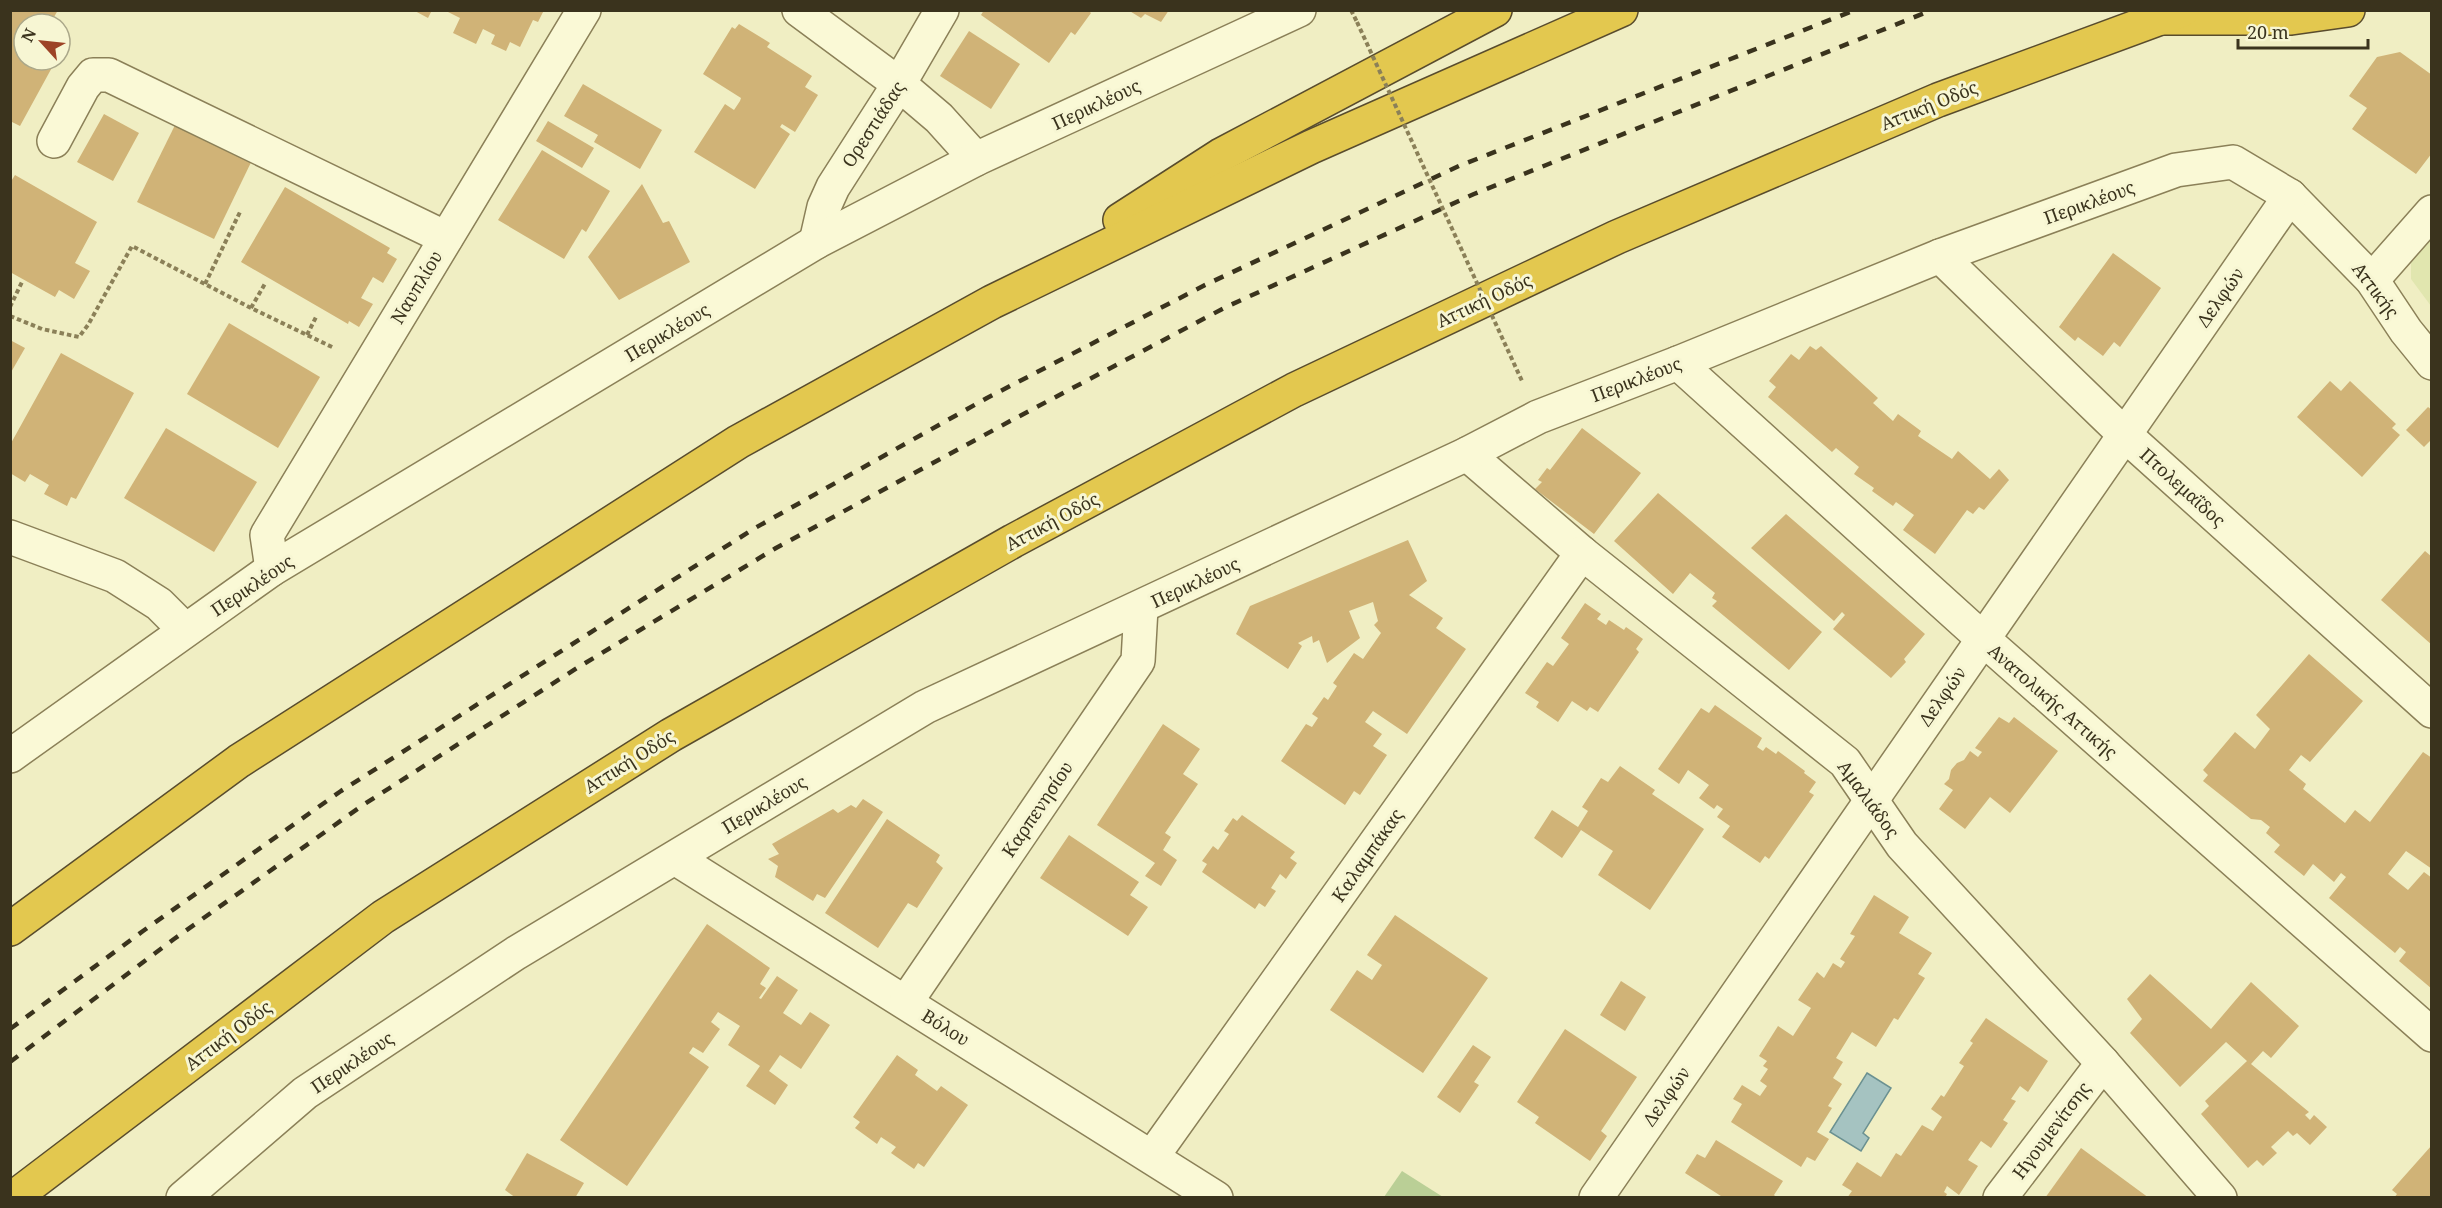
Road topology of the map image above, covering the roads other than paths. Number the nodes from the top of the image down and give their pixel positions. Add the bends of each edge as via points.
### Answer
1 (584, 10) edge
2 (799, 10) edge
3 (942, 10) edge
4 (1299, 10) edge
5 (1495, 10) edge
6 (1621, 10) edge
7 (2348, 10) edge
8 (2170, 14) edge
9 (899, 84) junction
10 (54, 141) dead end
11 (976, 159) junction
12 (2290, 196) junction
13 (2432, 212) edge
14 (446, 238) junction
15 (816, 242) junction
16 (1940, 256) junction
17 (2372, 280) junction
18 (992, 302) junction
19 (1678, 363) junction
20 (2432, 363) edge
21 (2124, 434) junction
22 (1467, 454) junction
23 (10, 537) edge
24 (1582, 553) junction
25 (272, 569) junction
26 (1141, 608) junction
27 (185, 630) junction
28 (1982, 638) junction
29 (2432, 711) edge
30 (10, 756) edge
31 (1870, 800) junction
32 (675, 858) junction
33 (10, 929) edge
34 (906, 1002) junction
35 (2432, 1035) edge
36 (2103, 1063) junction
37 (1152, 1157) junction
38 (13, 1197) edge
39 (183, 1197) edge
40 (1216, 1197) edge
41 (1596, 1197) edge
42 (2000, 1197) edge
43 (2220, 1197) edge

1 - 14 street, Ναυπλίου
2 - 9 street
3 - 9 street, Ορεστιάδας
4 - 11 street, Περικλέους
5 - 18 highway via 1221,155
6 - 18 highway via 1311,147
7 - 8 highway via 2291,18
8 - 38 highway, Αττική Οδός via 1938,100 1617,237 1294,390 1013,542 671,735 383,917
9 - 11 street via 939,118
9 - 15 street, Ορεστιάδας via 832,187
10 - 14 street via 93,75 109,75
11 - 15 street, Περικλέους
12 - 16 street, Περικλέους via 2233,162 2175,170
12 - 17 street, Αττικής
12 - 21 street, Δελφών
13 - 17 street
14 - 25 street, Ναυπλίου via 267,535
15 - 25 street, Περικλέους
16 - 19 street, Περικλέους
16 - 21 street, Πτολεμαΐδος
17 - 20 street, Αττικής
18 - 33 highway via 738,442 298,722
19 - 22 street, Περικλέους via 1538,417
19 - 28 street, Ανατολικής Αττικής
21 - 28 street, Δελφών
21 - 29 street, Πτολεμαΐδος
22 - 24 street, Αμαλιάδος
22 - 26 street, Περικλέους
23 - 27 street via 115,576 159,604
24 - 31 street, Αμαλιάδος via 1845,762
24 - 37 street, Καλαμπάκας
25 - 27 street, Περικλέους
26 - 32 street, Περικλέους via 925,707
26 - 34 street, Καρπενησίου via 1137,661
27 - 30 street, Περικλέους
28 - 31 street, Δελφών
28 - 35 street, Ανατολικής Αττικής
31 - 36 street, Αμαλιάδος via 1902,845
31 - 41 street, Δελφών
32 - 34 street, Βόλου
32 - 39 street, Περικλέους via 516,953 304,1093
34 - 37 street, Βόλου
36 - 42 street, Ηγουμενίτσης
36 - 43 street, Αμαλιάδος
37 - 40 street, Βόλου

